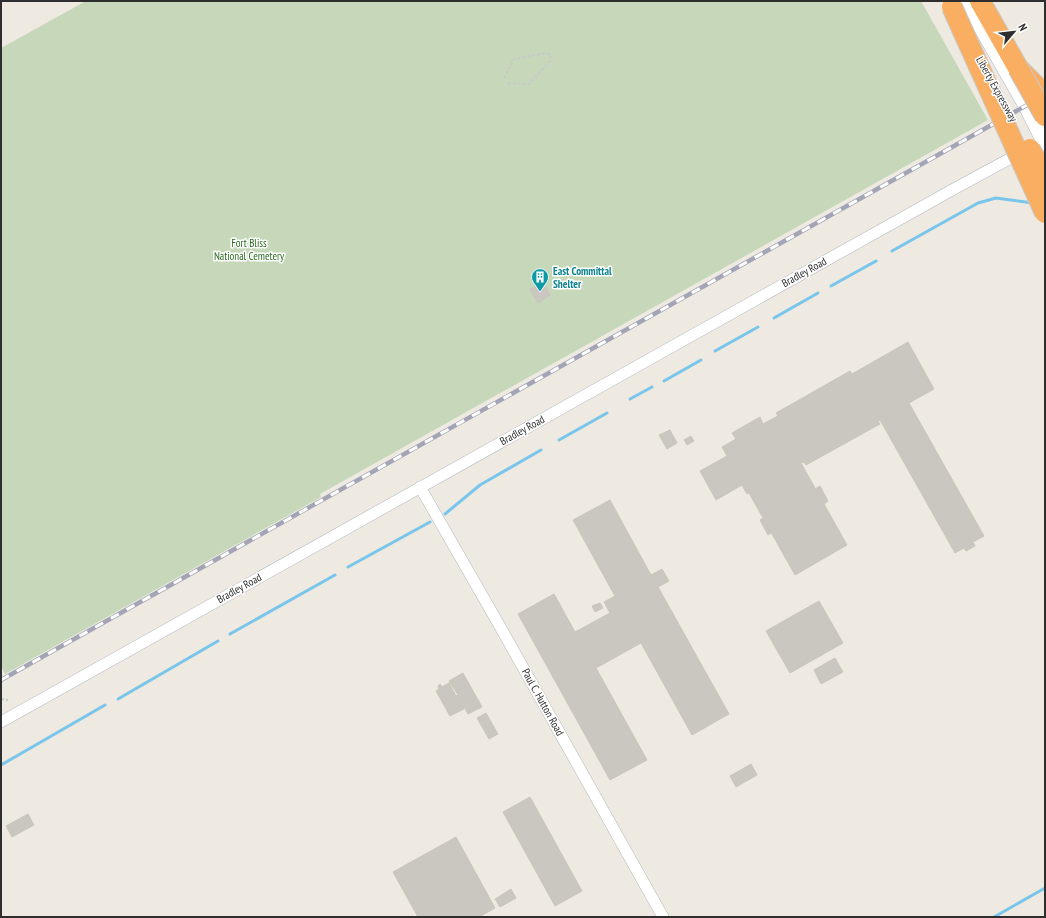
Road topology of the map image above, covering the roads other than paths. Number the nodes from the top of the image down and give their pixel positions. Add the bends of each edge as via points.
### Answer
1 (980, 1) edge
2 (955, 3) edge
3 (1018, 68) junction
4 (1045, 95) edge
5 (1045, 116) edge
6 (1044, 142) edge
7 (1045, 177) edge
8 (1045, 213) edge
9 (420, 487) junction
10 (1, 722) edge
11 (663, 917) edge

1 - 3 highway
2 - 6 main road via 1026,106
2 - 7 highway, Liberty Expressway, bridge
2 - 8 highway, bridge
3 - 4 highway, bridge
3 - 5 highway, bridge
6 - 9 street, Bradley Road via 945,193
9 - 10 street, Bradley Road
9 - 11 street, Paul C. Hutton Road

